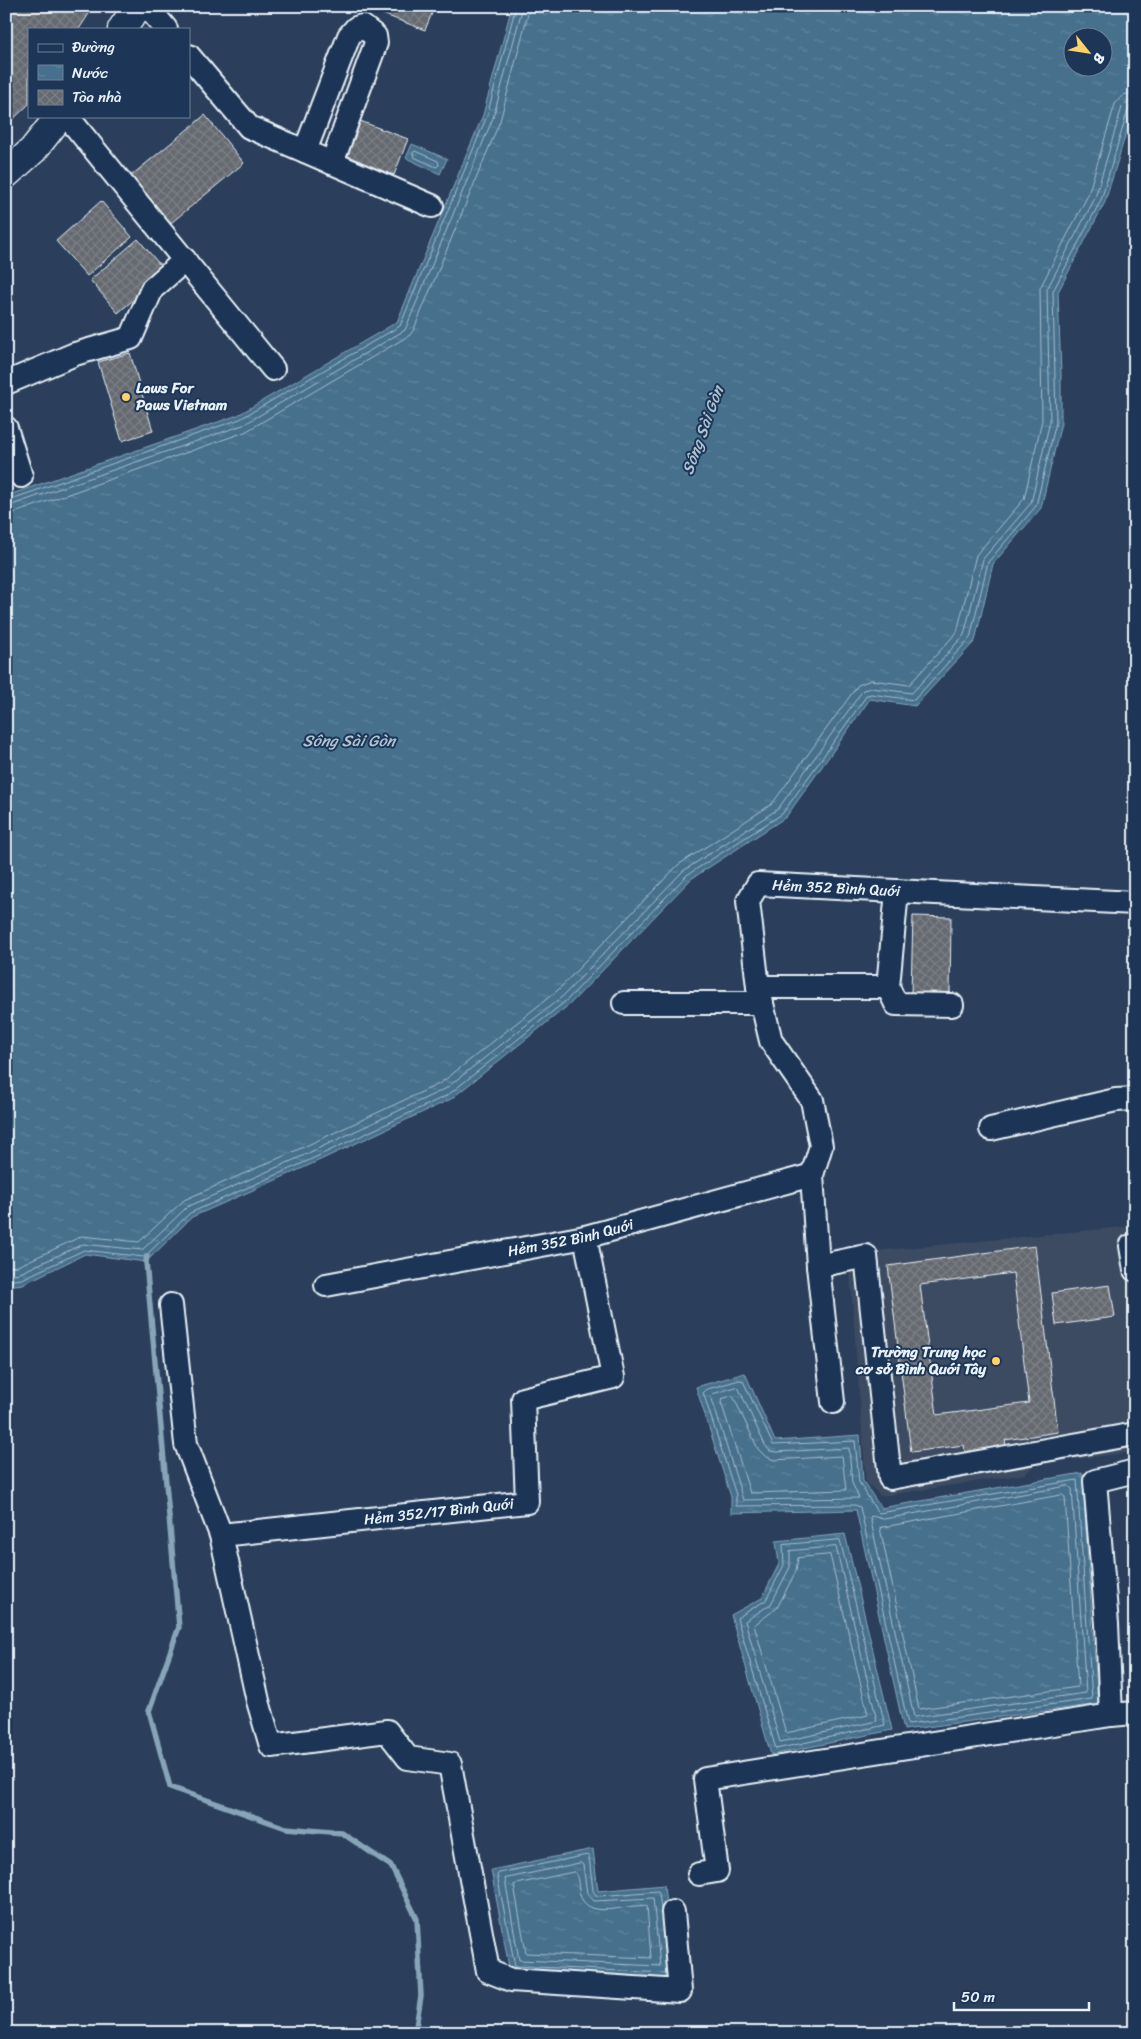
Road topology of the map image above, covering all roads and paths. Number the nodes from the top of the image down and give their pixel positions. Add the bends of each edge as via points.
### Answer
1 (138, 6) edge
2 (147, 6) edge
3 (123, 28) edge
4 (165, 28) edge
5 (190, 57) edge
6 (58, 118) edge
7 (68, 118) edge
8 (305, 151) junction
9 (332, 163) junction
10 (6, 174) edge
11 (432, 206) dead end
12 (185, 260) junction
13 (273, 369) dead end
14 (6, 383) edge
15 (6, 428) edge
16 (21, 476) dead end
17 (897, 890) junction
18 (1135, 903) edge
19 (888, 986) junction
20 (760, 995) junction
21 (624, 1003) dead end
22 (952, 1005) dead end
23 (1135, 1099) edge
24 (992, 1129) dead end
25 (812, 1174) junction
26 (585, 1237) junction
27 (1131, 1246) dead end
28 (818, 1266) junction
29 (1135, 1270) edge
30 (326, 1285) dead end
31 (171, 1305) dead end
32 (833, 1402) dead end
33 (1135, 1434) edge
34 (1135, 1471) edge
35 (221, 1535) junction
36 (1135, 1713) edge
37 (1111, 1715) junction
38 (699, 1874) dead end
39 (673, 1912) dead end

1 - 3 main road
2 - 4 street
5 - 8 street via 249,127
6 - 10 main road via 33,150
7 - 12 street
8 - 9 street
8 - 9 street via 349,36 362,26 375,36 376,43
9 - 11 street
12 - 13 street
12 - 14 street via 152,289 131,338 75,354
15 - 16 street
17 - 18 street, Hẻm 352 Bình Quới
17 - 19 street
17 - 20 street, Hẻm 352 Bình Quới via 758,884 748,901
19 - 20 street
19 - 22 street via 896,1004
20 - 21 street
20 - 25 street, Hẻm 352 Bình Quới via 771,1041 812,1100 821,1146
23 - 24 street via 1116,1100
25 - 26 street, Hẻm 352 Bình Quới
25 - 28 street, Hẻm 352 Bình Quới
26 - 30 street, Hẻm 352 Bình Quới
26 - 35 street, Hẻm 352/17 Bình Quới via 613,1377 523,1399 527,1502
27 - 29 street
28 - 32 street, Hẻm 352 Bình Quới
28 - 33 street via 866,1256 890,1478
31 - 35 street via 186,1444
34 - 37 street via 1095,1481
35 - 39 street via 271,1746 387,1731 408,1758 450,1764 488,1971 511,1980 680,1991
36 - 37 street
37 - 38 street via 705,1779 717,1871

